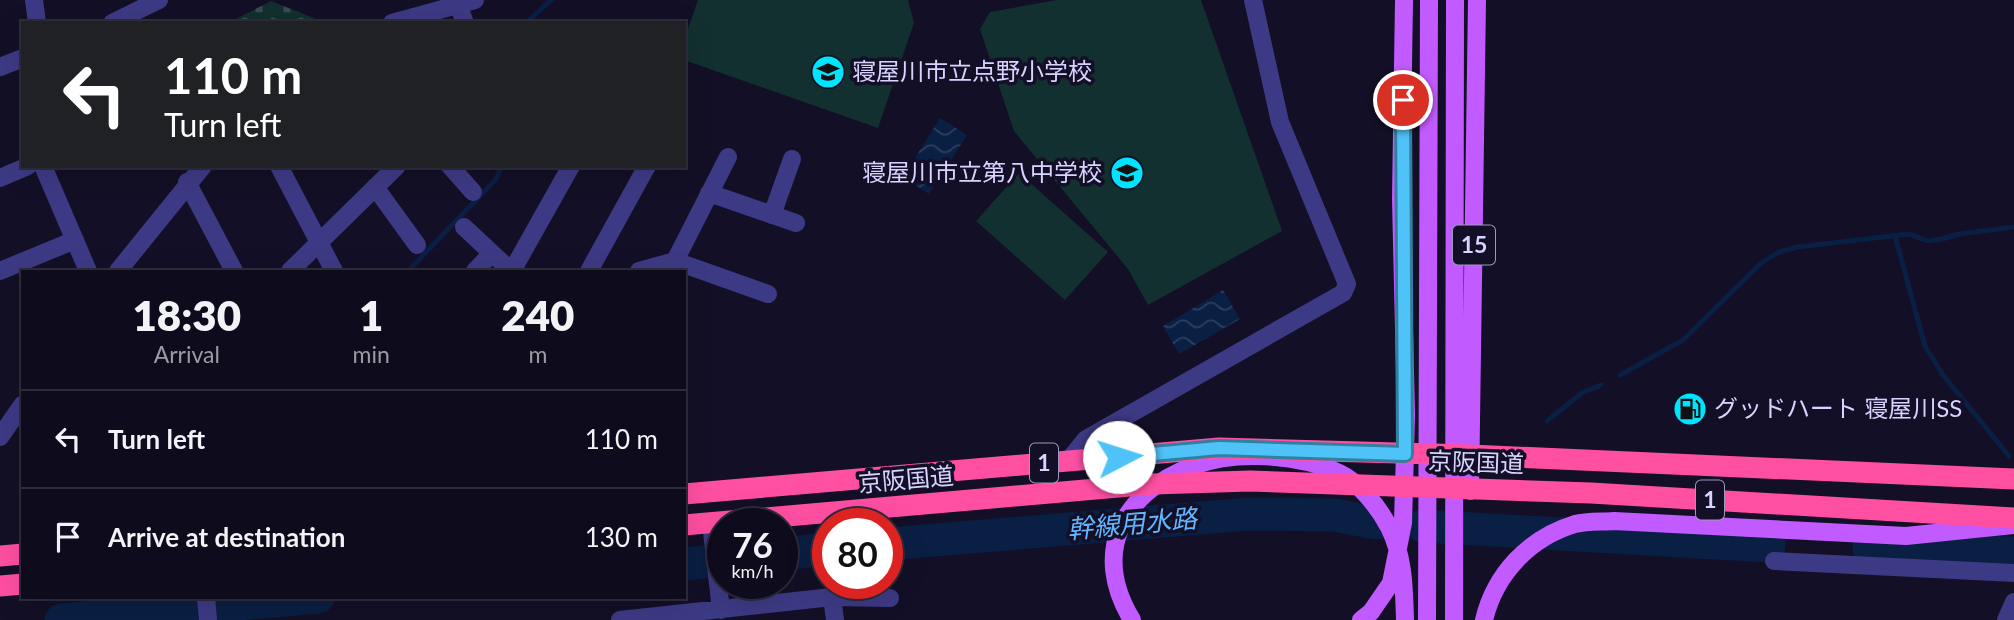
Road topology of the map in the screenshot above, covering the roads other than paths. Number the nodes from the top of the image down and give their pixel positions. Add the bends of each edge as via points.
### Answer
1 (34, 0) edge
2 (159, 0) edge
3 (1253, 0) edge
4 (1404, 0) edge
5 (1429, 0) edge
6 (1455, 0) edge
7 (1477, 0) edge
8 (467, 2) edge
9 (37, 21) edge
10 (116, 21) edge
11 (399, 21) edge
12 (465, 21) edge
13 (21, 59) edge
14 (0, 67) edge
15 (728, 157) dead end
16 (792, 159) dead end
17 (23, 168) edge
18 (44, 168) edge
19 (201, 168) edge
20 (280, 168) edge
21 (395, 168) edge
22 (452, 168) edge
23 (570, 168) edge
24 (646, 168) edge
25 (0, 178) edge
26 (187, 182) junction
27 (375, 187) junction
28 (473, 192) dead end
29 (709, 193) junction
30 (772, 215) junction
31 (796, 223) dead end
32 (464, 227) dead end
33 (75, 240) junction
34 (318, 243) junction
35 (417, 245) dead end
36 (492, 253) junction
37 (675, 261) junction
38 (128, 267) edge
39 (88, 270) edge
40 (233, 270) edge
41 (291, 270) edge
42 (333, 270) edge
43 (476, 270) edge
44 (510, 270) edge
45 (512, 270) edge
46 (590, 270) edge
47 (643, 270) edge
48 (0, 271) edge
49 (768, 294) dead end
50 (21, 407) edge
51 (0, 437) edge
52 (1405, 454) junction
53 (1470, 455) junction
54 (1068, 461) junction
55 (2014, 480) edge
56 (1405, 486) junction
57 (1469, 491) junction
58 (686, 494) edge
59 (798, 515) edge
60 (2014, 518) edge
61 (707, 523) edge
62 (2014, 524) edge
63 (686, 525) edge
64 (1824, 533) junction
65 (21, 554) edge
66 (0, 556) edge
67 (1774, 561) dead end
68 (1824, 562) junction
69 (2014, 573) edge
70 (21, 584) edge
71 (0, 586) edge
72 (206, 599) edge
73 (820, 599) edge
74 (832, 599) edge
75 (2014, 602) edge
76 (732, 613) edge
77 (208, 620) edge
78 (620, 620) edge
79 (835, 620) edge
80 (1132, 620) edge
81 (1361, 620) edge
82 (1405, 620) edge
83 (1427, 620) edge
84 (1454, 620) edge
85 (1484, 620) edge
86 (2006, 620) edge

1 - 9 street
2 - 10 street
3 - 54 street via 1280,122 1347,284 1343,293 1086,439
4 - 52 main road
5 - 83 main road, 15
6 - 84 main road, 15
7 - 53 main road, 15
8 - 11 street
8 - 12 street
13 - 14 street
15 - 29 street
16 - 30 street
17 - 25 street
18 - 33 street
19 - 26 street
20 - 34 street
21 - 27 street
22 - 28 street
23 - 45 street
24 - 46 street
26 - 38 street
26 - 40 street
27 - 34 street
27 - 35 street
29 - 30 street
29 - 37 street
30 - 31 street
32 - 36 street
33 - 39 street
33 - 48 street
34 - 41 street
34 - 42 street
36 - 43 street
36 - 44 street
37 - 47 street
37 - 49 street
50 - 51 street
52 - 53 highway, 京阪国道 / 1
52 - 54 highway, 京阪国道 / 1 via 1219,448
52 - 56 main road
53 - 55 highway, 京阪国道 / 1
53 - 57 main road, 15
54 - 58 highway, 京阪国道 / 1
56 - 57 highway, 京阪国道 / 1
56 - 59 highway, 京阪国道 / 1 via 1250,481 1153,484
56 - 81 main road via 1391,583
57 - 60 highway, 京阪国道 / 1 via 1591,493
61 - 63 highway, 京阪国道 / 1
62 - 64 main road via 1906,536
64 - 68 street
64 - 85 main road via 1577,524 1539,541 1518,557 1500,579
65 - 66 highway
67 - 68 street
68 - 69 street
70 - 71 highway
72 - 77 street
73 - 76 street
74 - 79 street
75 - 86 street
76 - 78 street
80 - 82 main road via 1118,597 1112,557 1119,526 1148,491 1194,466 1272,457 1341,473 1369,498 1389,527 1403,567

